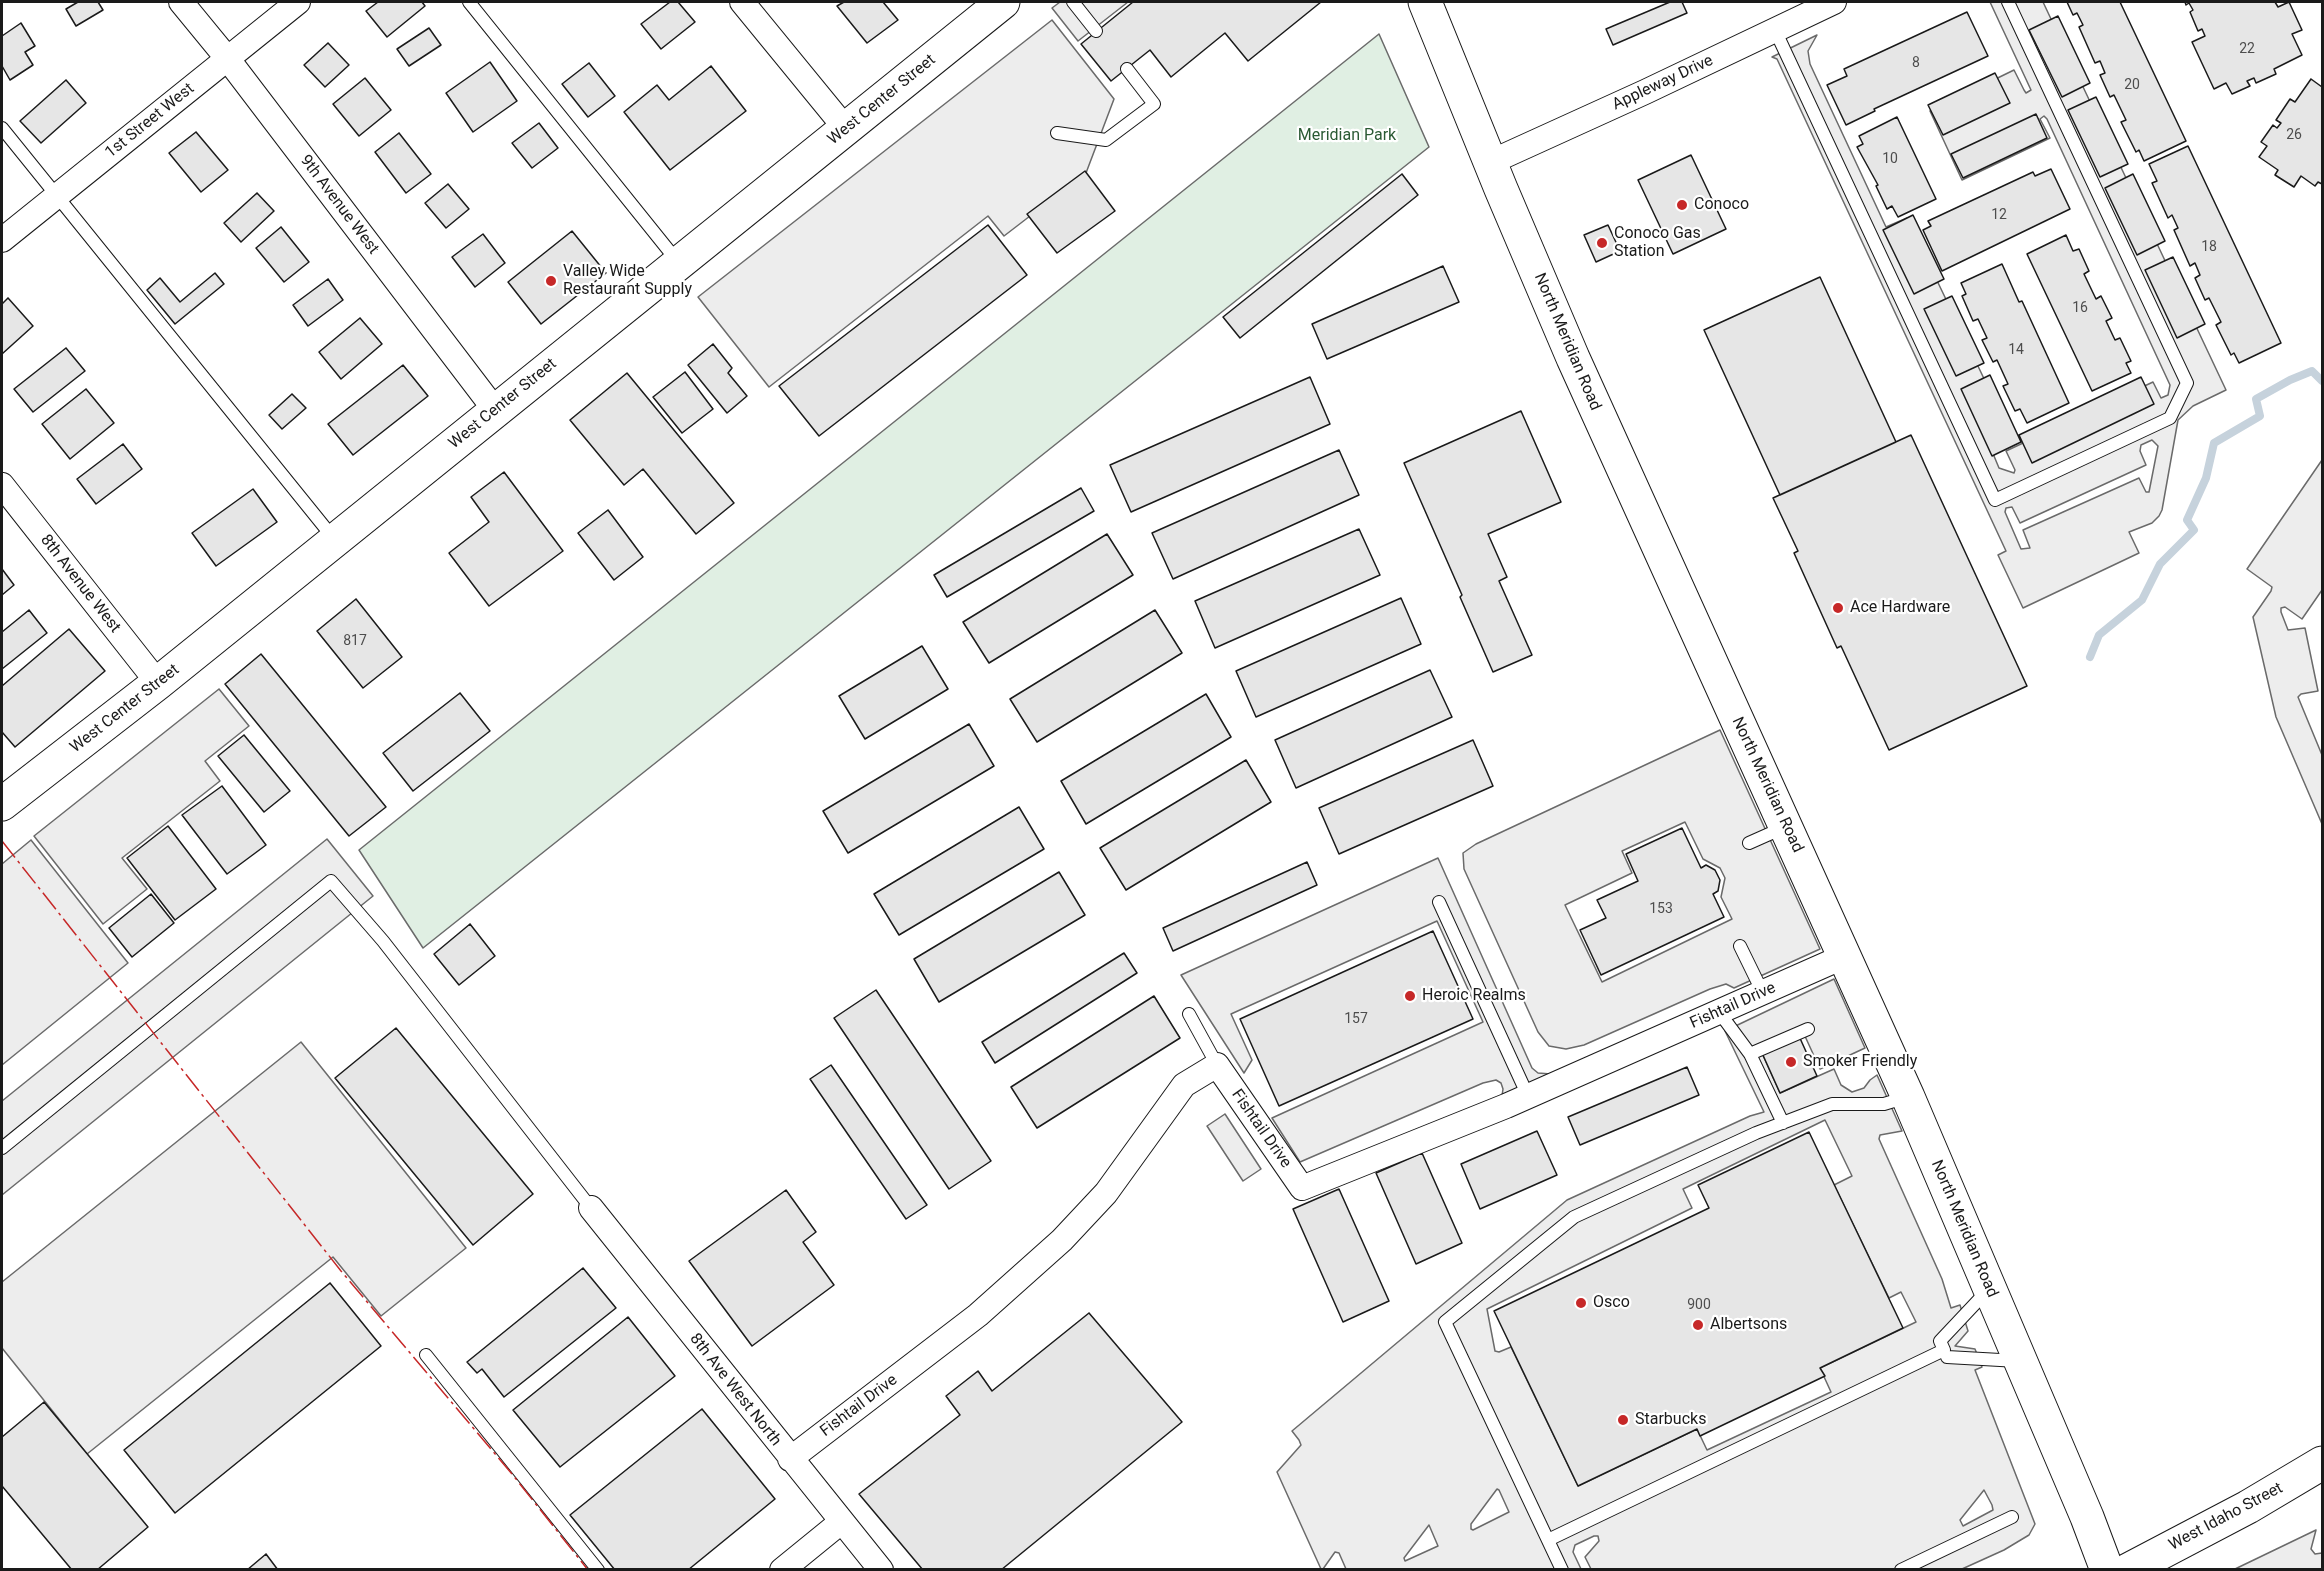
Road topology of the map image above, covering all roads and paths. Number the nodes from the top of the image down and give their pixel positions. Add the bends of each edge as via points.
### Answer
1 (181, 2) edge
2 (298, 2) edge
3 (469, 2) edge
4 (742, 2) edge
5 (1004, 2) edge
6 (1073, 2) edge
7 (1425, 2) edge
8 (1834, 2) edge
9 (2008, 2) edge
10 (1775, 30) junction
11 (1096, 31) dead end
12 (227, 58) junction
13 (1127, 69) dead end
14 (2, 128) edge
15 (846, 129) junction
16 (1057, 133) dead end
17 (1491, 162) junction
18 (57, 195) junction
19 (2, 240) edge
20 (679, 263) junction
21 (495, 410) junction
22 (2, 484) edge
23 (335, 540) junction
24 (158, 683) junction
25 (2, 804) edge
26 (1786, 827) junction
27 (1749, 843) dead end
28 (1439, 902) dead end
29 (1740, 946) dead end
30 (1845, 956) junction
31 (1763, 993) junction
32 (1719, 1012) junction
33 (1189, 1014) dead end
34 (1808, 1029) dead end
35 (1750, 1054) junction
36 (1217, 1065) junction
37 (1528, 1096) junction
38 (1908, 1097) junction
39 (1783, 1123) junction
40 (2, 1148) edge
41 (591, 1208) joint
42 (1989, 1289) junction
43 (426, 1355) dead end
44 (1947, 1357) dead end
45 (2019, 1361) junction
46 (790, 1459) junction
47 (2322, 1463) edge
48 (2012, 1517) dead end
49 (841, 1522) junction
50 (1548, 1540) junction
51 (598, 1569) edge
52 (782, 1569) edge
53 (881, 1569) edge
54 (1562, 1569) edge
55 (1901, 1569) edge
56 (2107, 1569) edge
57 (2128, 1569) edge

1 - 12 street, 9th Avenue West
2 - 12 street, 1st Street West
3 - 20 lane
4 - 15 street
5 - 15 main road, West Center Street
6 - 11 lane
7 - 17 main road, North Meridian Road
8 - 10 street, Appleway Drive
9 - 10 lane via 2187,383 2170,418 1995,500
10 - 17 street, Appleway Drive
12 - 18 street, 1st Street West
12 - 21 street, 9th Avenue West
13 - 16 lane via 1154,104 1106,140
14 - 18 lane
15 - 20 main road, West Center Street
17 - 26 main road, North Meridian Road via 1573,358
18 - 19 street, 1st Street West
18 - 23 lane
20 - 21 main road, West Center Street
21 - 23 main road, West Center Street
22 - 24 street, 8th Avenue West
23 - 24 main road, West Center Street
24 - 25 main road, West Center Street
26 - 27 lane
26 - 30 main road, North Meridian Road
28 - 37 lane
29 - 31 lane
30 - 31 street, Fishtail Drive
30 - 38 main road, North Meridian Road
31 - 32 street, Fishtail Drive
32 - 35 lane
32 - 37 street, Fishtail Drive
33 - 36 lane
34 - 35 lane
35 - 39 lane
36 - 37 street, Fishtail Drive via 1302,1188
36 - 46 street, Fishtail Drive via 1184,1085 1106,1193 1062,1240 978,1315
38 - 39 lane via 1884,1104 1832,1104
38 - 42 main road, North Meridian Road
39 - 50 lane via 1574,1217 1445,1322
40 - 41 lane via 331,881 383,941
41 - 46 street, 8th Ave West North
42 - 45 main road, North Meridian Road
42 - 50 lane via 1940,1341 1944,1350
43 - 51 lane
44 - 45 lane
45 - 56 main road, North Meridian Road
46 - 49 street, 8th Ave West North
47 - 57 main road, West Idaho Street via 2248,1507
48 - 55 lane
49 - 52 street
49 - 53 street, 8th Ave West North
50 - 54 lane

